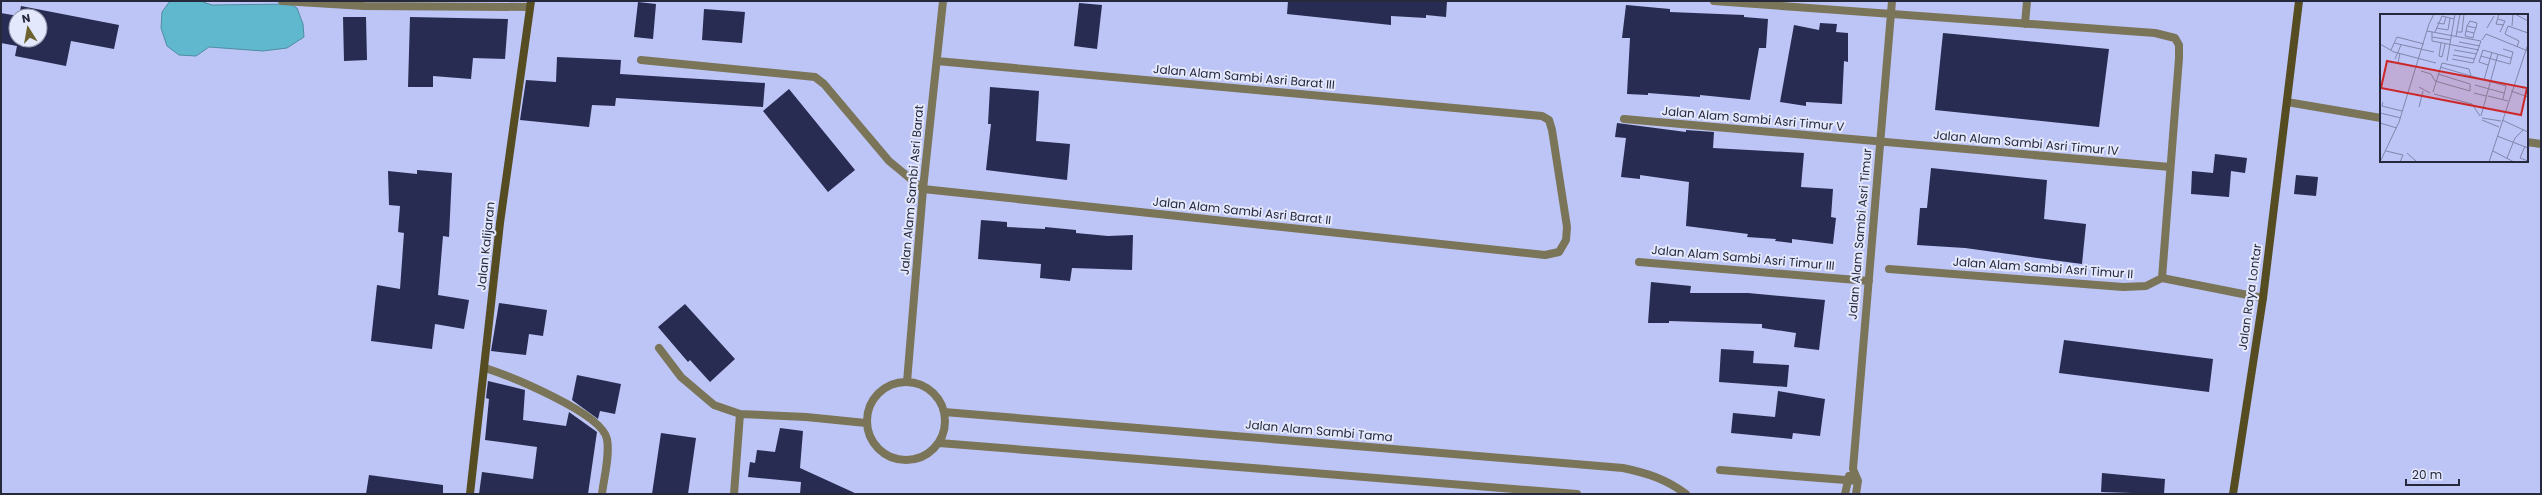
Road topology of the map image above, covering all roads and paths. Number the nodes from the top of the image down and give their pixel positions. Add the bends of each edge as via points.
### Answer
1 (282, 1) edge
2 (943, 1) edge
3 (1714, 1) edge
4 (1892, 1) edge
5 (2027, 1) edge
6 (2300, 1) edge
7 (1761, 3) edge
8 (530, 4) edge
9 (1891, 14) junction
10 (2025, 24) junction
11 (641, 60) dead end
12 (937, 60) junction
13 (2287, 102) junction
14 (2380, 118) edge
15 (1624, 119) dead end
16 (1880, 142) junction
17 (2528, 142) edge
18 (2541, 144) edge
19 (2170, 167) junction
20 (923, 189) junction
21 (1559, 252) joint
22 (1639, 262) dead end
23 (1889, 269) dead end
24 (2162, 278) junction
25 (1869, 281) junction
26 (2263, 298) junction
27 (659, 348) dead end
28 (485, 368) junction
29 (908, 382) junction
30 (944, 412) junction
31 (740, 414) junction
32 (866, 423) junction
33 (939, 443) junction
34 (1853, 469) junction
35 (1720, 470) dead end
36 (1846, 480) junction
37 (1858, 481) junction
38 (470, 494) edge
39 (602, 494) edge
40 (734, 494) edge
41 (1577, 494) edge
42 (1686, 494) edge
43 (1844, 494) edge
44 (1856, 494) edge
45 (2233, 494) edge

1 - 8 street via 364,6
2 - 12 street, Jalan Alam Sambi Asri Barat
3 - 7 street
4 - 9 street, Jalan Alam Sambi Asri Timur
5 - 10 street
6 - 13 street, Jalan Raya Lontar
7 - 9 street
8 - 28 street, Jalan Kalijaran via 511,136
9 - 10 street
9 - 16 street, Jalan Alam Sambi Asri Timur
10 - 19 street via 2169,35 2174,38 2178,45 2179,58
11 - 20 street via 815,77 824,84 889,161
12 - 20 street, Jalan Alam Sambi Asri Barat
12 - 21 street, Jalan Alam Sambi Asri Barat III via 1542,116 1549,120 1567,227 1566,240
13 - 14 street
13 - 26 street, Jalan Raya Lontar
15 - 16 street, Jalan Alam Sambi Asri Timur V
16 - 19 street, Jalan Alam Sambi Asri Timur IV
16 - 25 street, Jalan Alam Sambi Asri Timur
17 - 18 street
19 - 24 street
20 - 21 street, Jalan Alam Sambi Asri Barat II via 1545,255
20 - 29 street, Jalan Alam Sambi Asri Barat
22 - 25 street, Jalan Alam Sambi Asri Timur III
23 - 24 street, Jalan Alam Sambi Asri Timur II via 2123,287 2146,286
24 - 26 street
25 - 34 street, Jalan Alam Sambi Asri Timur
26 - 45 street, Jalan Raya Lontar
27 - 31 street via 700,395 714,405
28 - 38 street, Jalan Kalijaran
28 - 39 street via 502,373 578,410 601,426 607,439
29 - 30 street via 924,386 937,397
29 - 32 street via 883,389 868,410
30 - 33 street via 944,433
30 - 42 street, Jalan Alam Sambi Tama via 1623,468 1648,473 1671,483
31 - 32 street
31 - 40 street
32 - 33 street via 869,436 876,447 898,460 922,457
33 - 41 street
34 - 36 street, Jalan Alam Sambi Asri Timur
34 - 37 street, Jalan Alam Sambi Asri Timur
35 - 36 street
36 - 37 street
36 - 43 street, Jalan Alam Sambi Asri Timur
37 - 44 street

